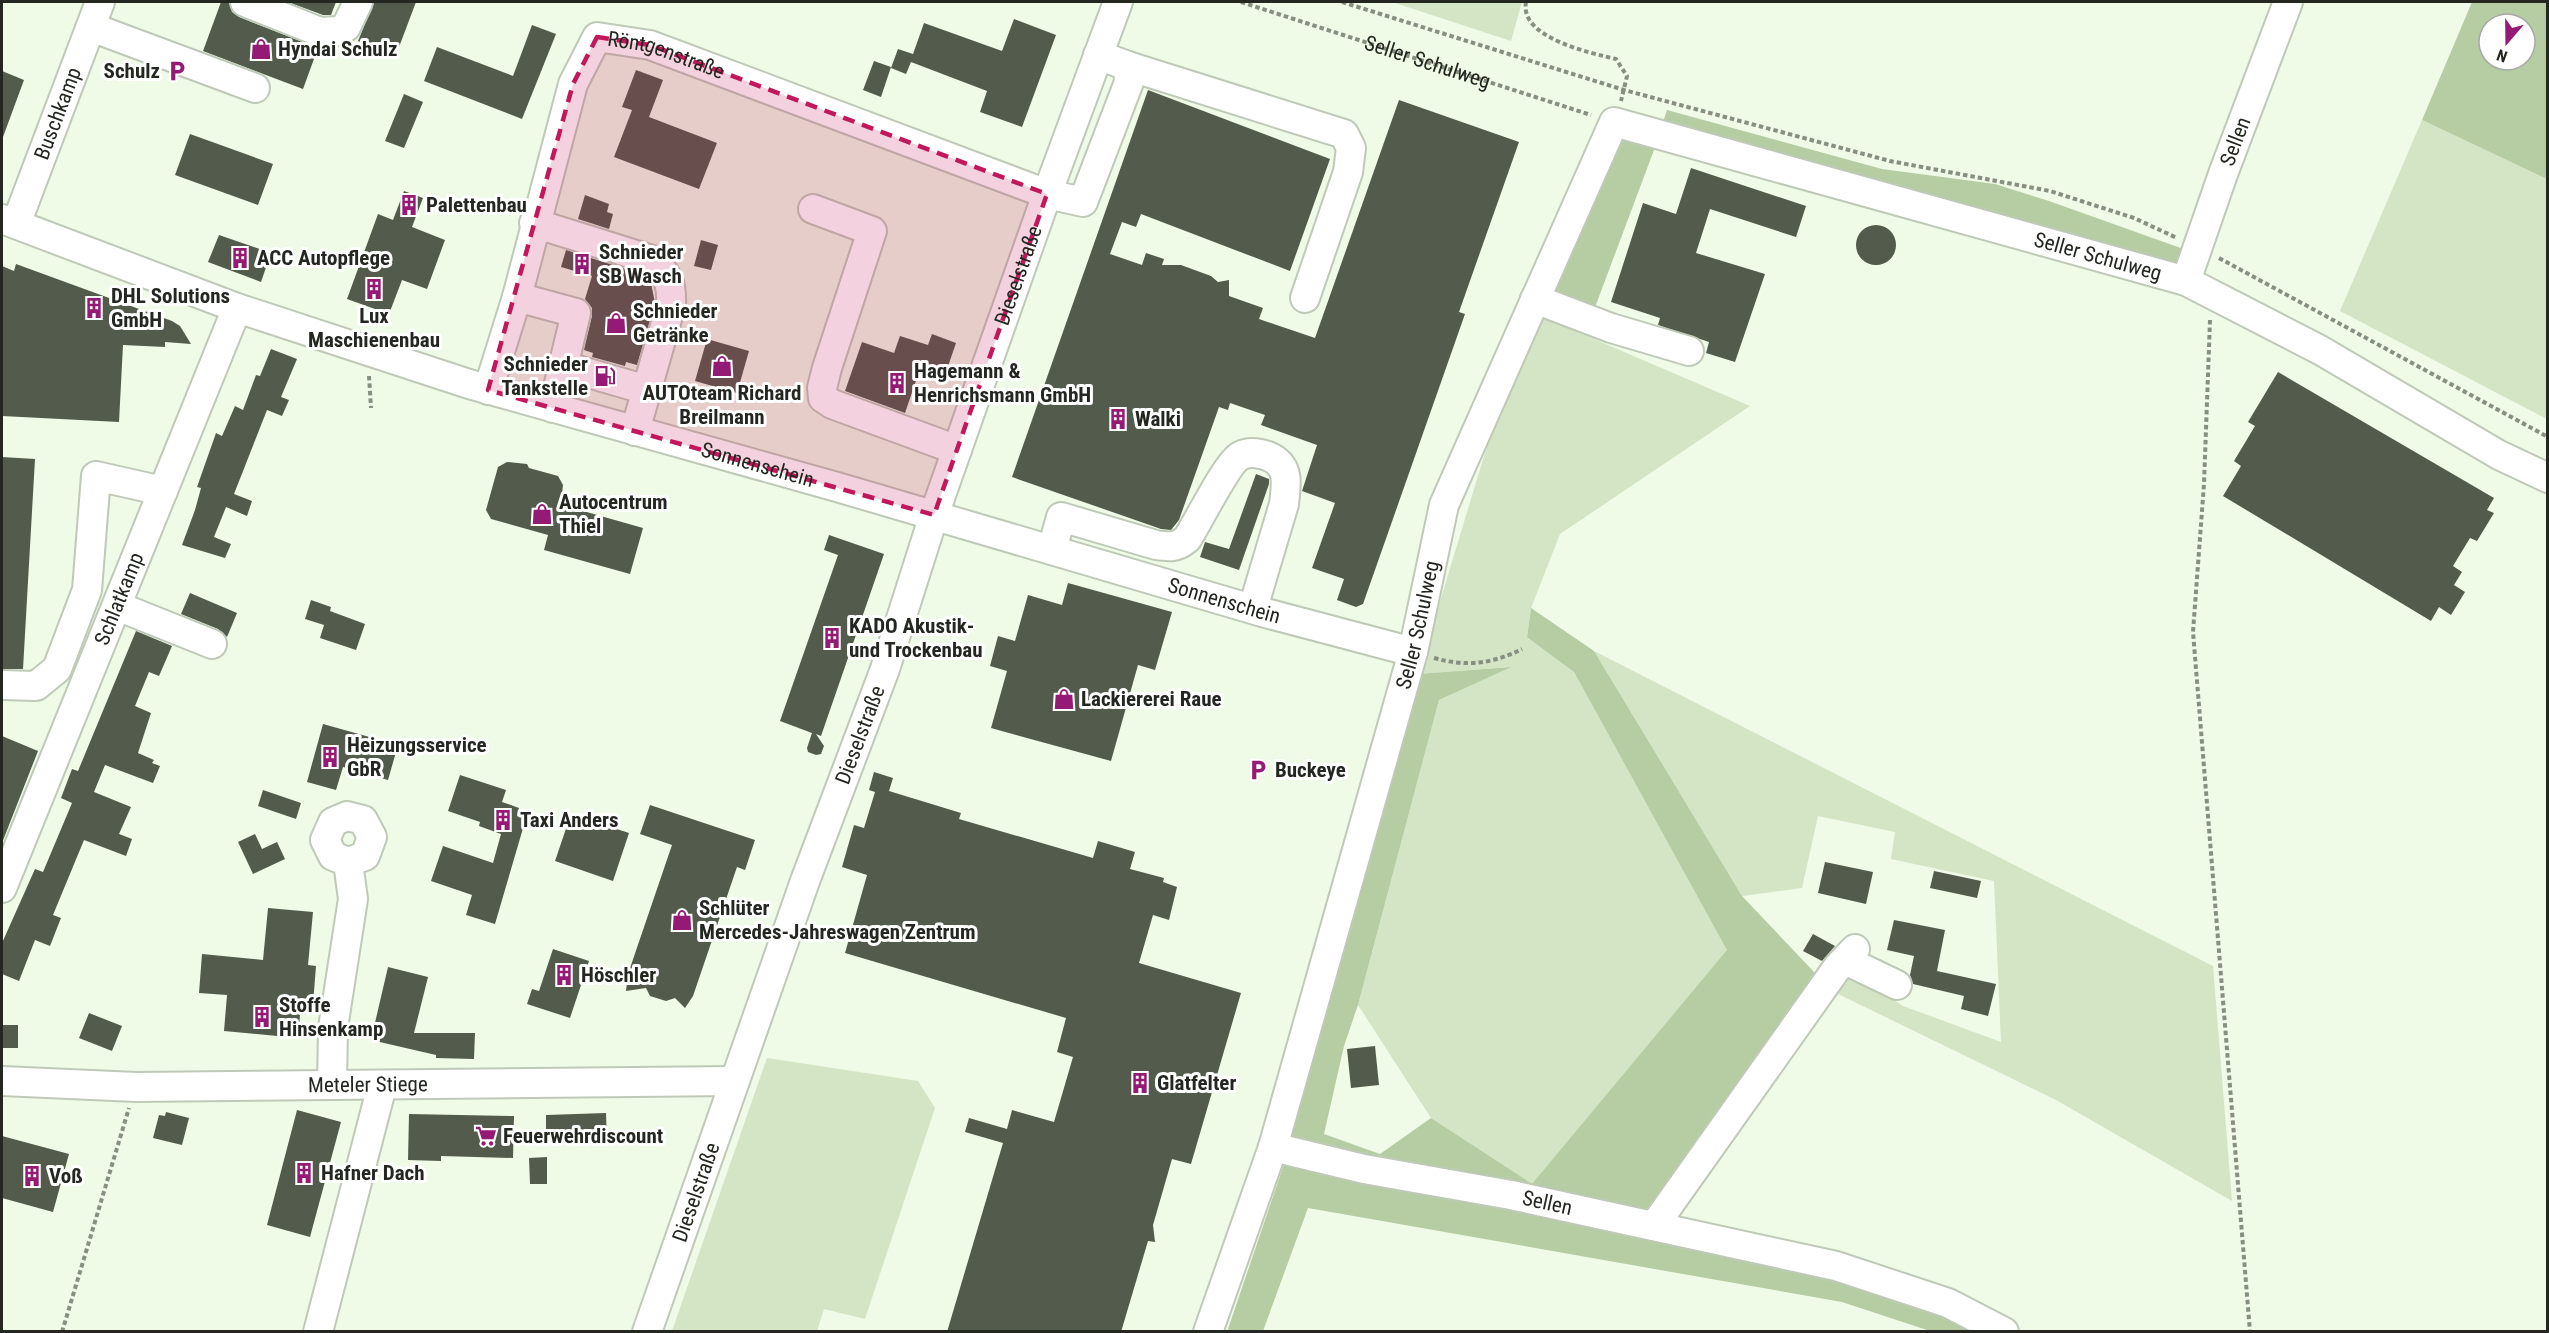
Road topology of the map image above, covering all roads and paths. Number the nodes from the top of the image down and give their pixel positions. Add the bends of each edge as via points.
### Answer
1 (245, 2) edge
2 (358, 2) edge
3 (1118, 2) edge
4 (1241, 2) edge
5 (1526, 2) edge
6 (2288, 2) edge
7 (95, 14) edge
8 (1098, 55) junction
9 (1128, 66) junction
10 (255, 88) dead end
11 (1614, 122) junction
12 (1047, 194) junction
13 (813, 209) dead end
14 (9, 222) edge
15 (534, 224) junction
16 (2198, 287) junction
17 (517, 297) junction
18 (1305, 298) dead end
19 (1535, 299) junction
20 (237, 308) junction
21 (367, 351) junction
22 (1689, 351) dead end
23 (563, 370) junction
24 (488, 390) junction
25 (646, 394) junction
26 (371, 408) dead end
27 (553, 408) junction
28 (635, 431) junction
29 (957, 450) junction
30 (2547, 477) edge
31 (164, 491) junction
32 (934, 515) junction
33 (1052, 550) junction
34 (117, 606) junction
35 (1253, 609) junction
36 (212, 644) dead end
37 (1522, 649) dead end
38 (1413, 652) junction
39 (2, 685) edge
40 (348, 862) dead end
41 (2, 888) edge
42 (1897, 985) dead end
43 (2, 1081) edge
44 (734, 1081) junction
45 (332, 1084) junction
46 (382, 1086) junction
47 (136, 1087) junction
48 (1273, 1147) junction
49 (1654, 1226) junction
50 (62, 1332) edge
51 (318, 1332) edge
52 (647, 1332) edge
53 (1208, 1332) edge
54 (2004, 1332) edge
55 (2250, 1332) edge

1 - 2 street via 320,32 346,27
3 - 8 street, Dieselstraße
4 - 11 path, Seller Schulweg
5 - 11 path via 1524,10 1532,23 1547,35 1579,50 1616,59 1627,76
6 - 16 street, Sellen via 2223,174
7 - 10 street
7 - 14 street, Buschkamp
8 - 9 street
8 - 12 street, Dieselstraße
9 - 12 street via 1129,82 1083,202
9 - 18 street via 1344,134 1351,148 1348,172
11 - 16 street, Seller Schulweg
11 - 19 street, Seller Schulweg
12 - 15 street, Röntgenstraße via 650,45 597,37 573,84
12 - 29 street, Dieselstraße
13 - 29 street via 872,231 827,368 824,398
14 - 20 street, Sonnenschein
15 - 17 street, Röntgenstraße
15 - 25 street via 652,260 666,273 672,287 671,305
16 - 30 street, Seller Schulweg via 2320,350 2499,455
16 - 55 path via 2204,484 2193,632
17 - 23 street via 576,313
17 - 24 street, Röntgenstraße
19 - 22 street via 1611,328
19 - 38 street, Seller Schulweg via 1444,505
20 - 21 street, Sonnenschein
20 - 31 street, Schlatkamp
21 - 24 street, Sonnenschein
21 - 26 path
23 - 25 street
23 - 27 street
24 - 27 street, Sonnenschein
25 - 28 street
27 - 28 street, Sonnenschein
28 - 32 street, Sonnenschein
29 - 32 street, Dieselstraße
31 - 34 street, Schlatkamp
31 - 39 street via 96,476 87,590 57,669 36,686
32 - 33 street, Sonnenschein
32 - 44 street, Dieselstraße via 885,669
33 - 35 street, Sonnenschein
33 - 35 street via 1061,517 1156,545 1180,545 1239,456 1270,456 1285,472 1285,495
34 - 36 street
34 - 41 street, Schlatkamp
35 - 38 street, Sonnenschein
37 - 38 path via 1498,661 1470,665
38 - 48 street, Seller Schulweg
40 - 45 street via 353,898 333,1028
42 - 49 street via 1850,955
43 - 47 street, Meteler Stiege
44 - 46 street, Meteler Stiege
44 - 52 street, Dieselstraße
45 - 46 street, Meteler Stiege
45 - 47 street, Meteler Stiege
46 - 51 street
47 - 50 path
48 - 49 street, Sellen via 1364,1169
48 - 53 street
49 - 54 street, Sellen via 1836,1266 1948,1303

